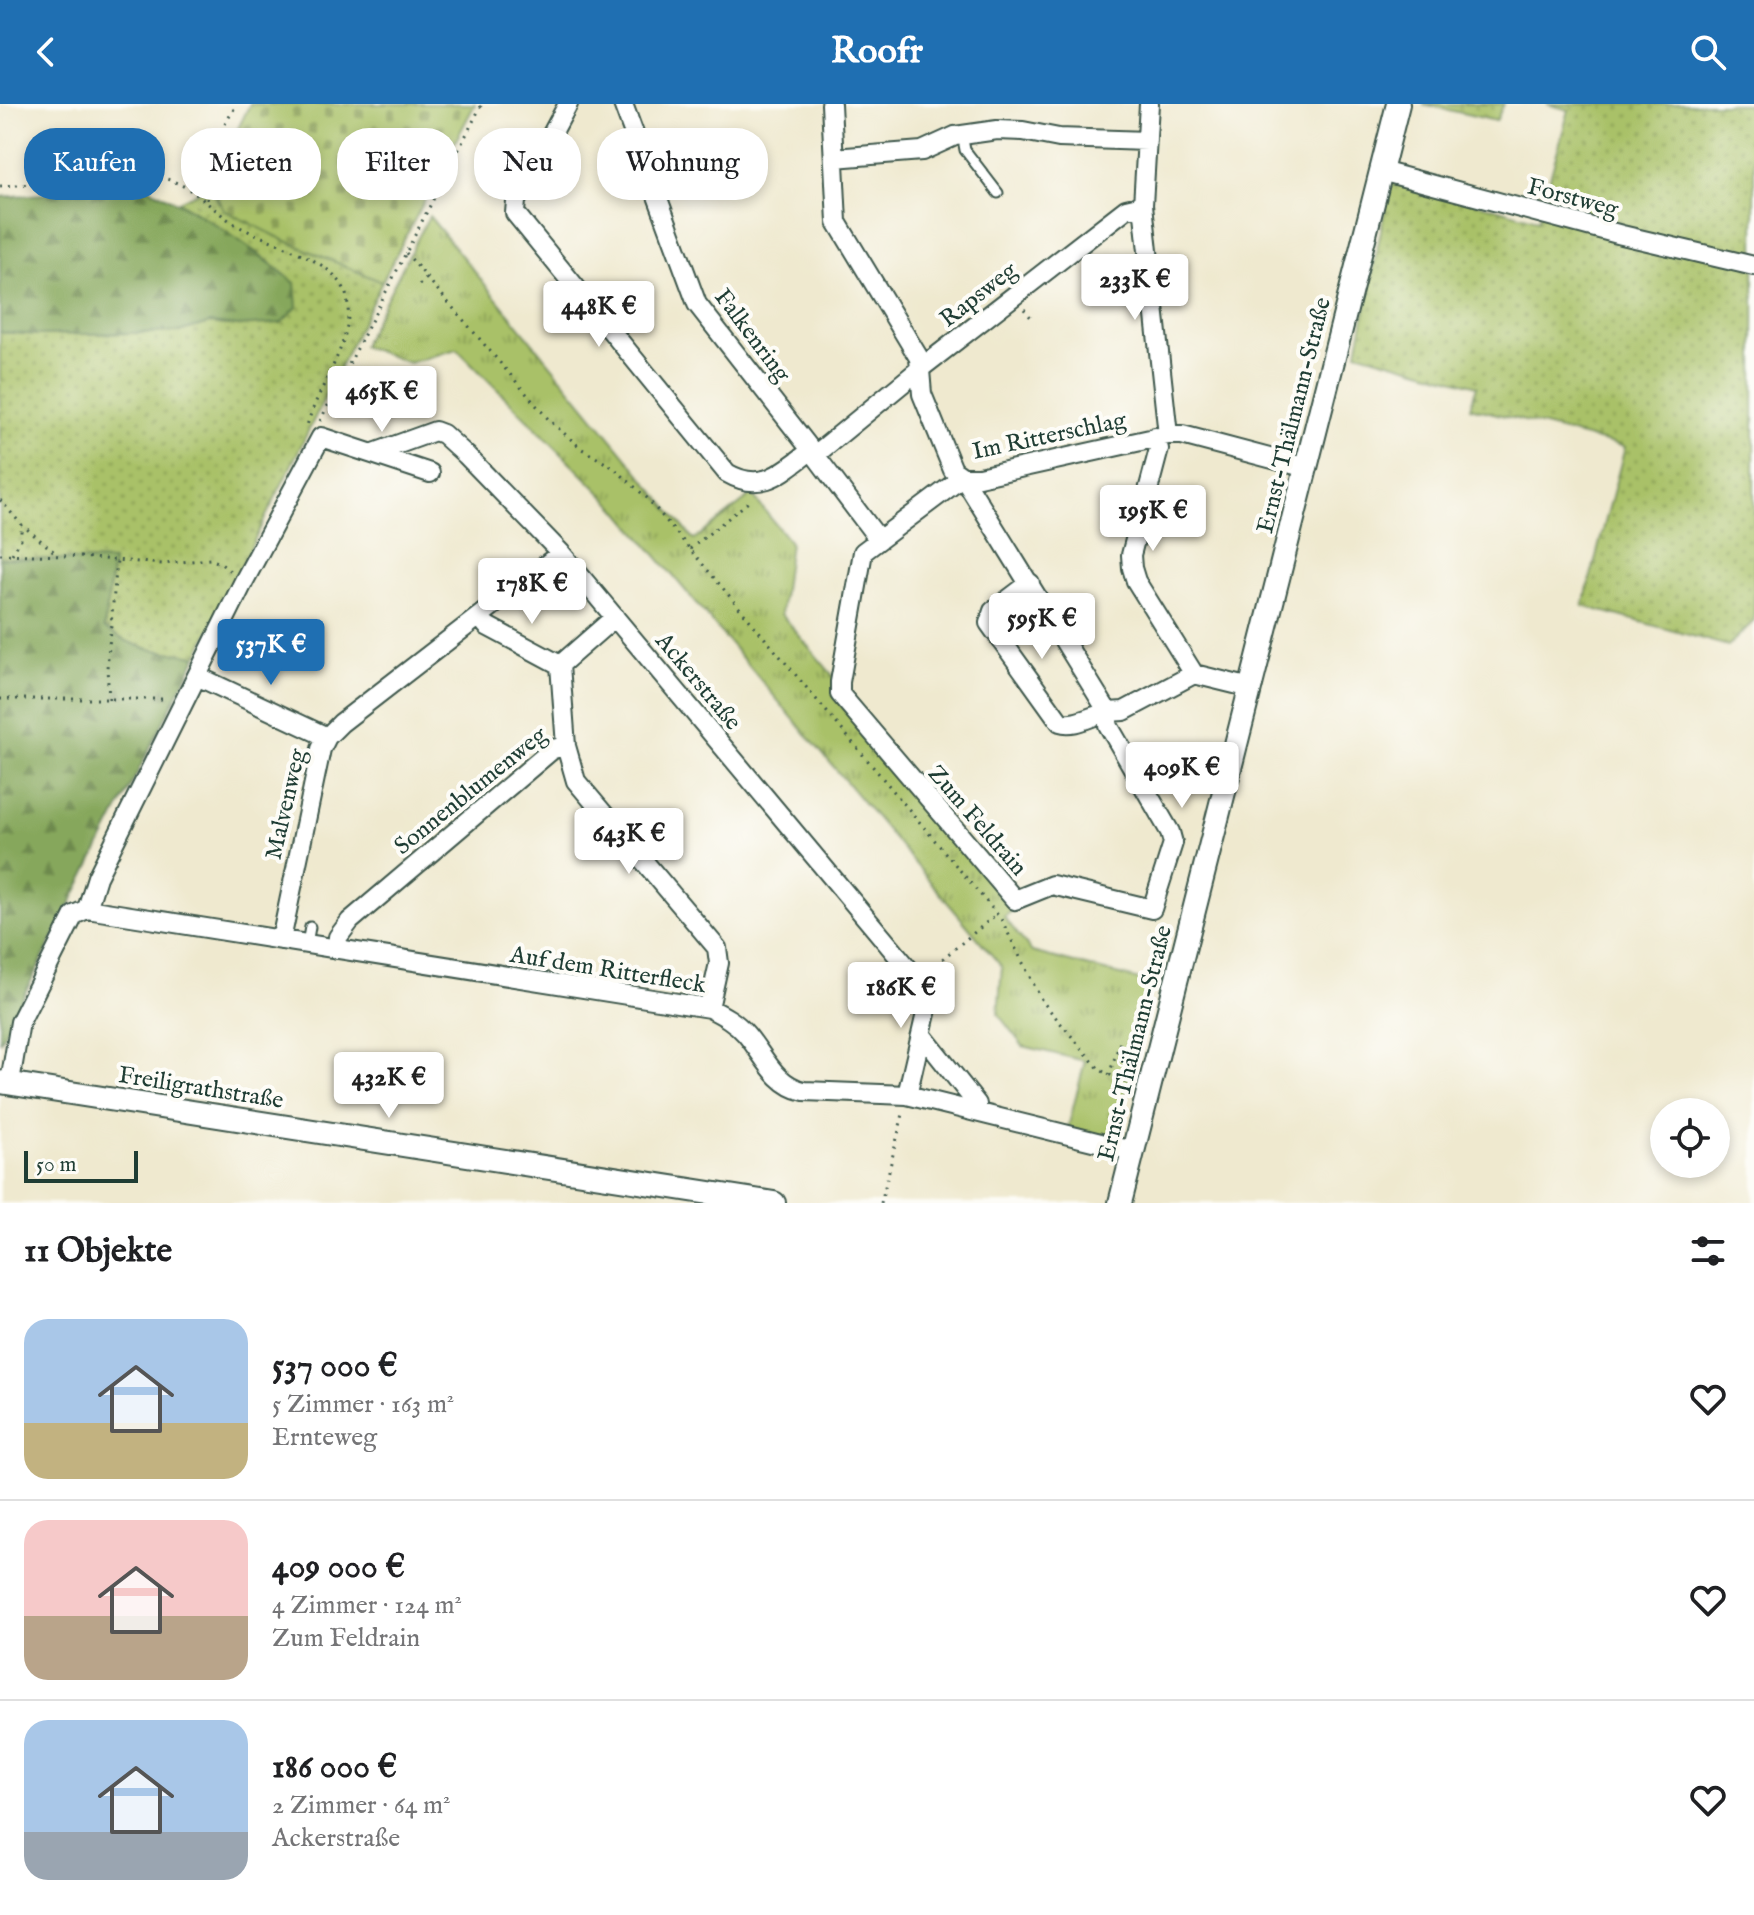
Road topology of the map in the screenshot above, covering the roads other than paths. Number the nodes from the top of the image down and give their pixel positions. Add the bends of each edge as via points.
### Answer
1 (568, 104) edge
2 (623, 104) edge
3 (831, 104) edge
4 (1149, 104) edge
5 (1398, 104) edge
6 (962, 134) junction
7 (1147, 141) junction
8 (834, 158) junction
9 (1381, 171) junction
10 (998, 193) dead end
11 (1143, 205) junction
12 (1754, 266) edge
13 (921, 368) junction
14 (1162, 436) junction
15 (374, 453) junction
16 (814, 453) junction
17 (1307, 468) junction
18 (430, 473) dead end
19 (963, 477) junction
20 (879, 540) junction
21 (561, 553) junction
22 (1030, 583) junction
23 (480, 617) junction
24 (615, 617) junction
25 (560, 665) junction
26 (1194, 674) junction
27 (197, 676) junction
28 (1251, 688) junction
29 (1108, 712) junction
30 (327, 737) junction
31 (566, 746) junction
32 (87, 909) junction
33 (281, 940) junction
34 (337, 949) junction
35 (709, 1008) junction
36 (922, 1035) junction
37 (5, 1082) edge
38 (907, 1095) junction
39 (977, 1112) junction
40 (1133, 1151) junction
41 (774, 1203) edge
42 (1120, 1203) edge

1 - 16 street via 516,201 515,213 727,473 755,482 773,479
2 - 16 street, Falkenring via 697,304
3 - 8 street, Im Ritterschlag
4 - 7 street
5 - 9 street, Ernst-Thälmann-Straße
6 - 7 street via 1011,130 1059,138
6 - 8 street via 922,151
6 - 10 lane via 965,150
7 - 11 street
8 - 13 street, Im Ritterschlag via 837,222 913,346
9 - 12 street, Forstweg
9 - 17 street, Ernst-Thälmann-Straße
11 - 13 street, Rapsweg via 1126,209
11 - 14 street
13 - 16 street
13 - 19 street, Im Ritterschlag via 922,394 953,470
14 - 17 street, Im Ritterschlag via 1182,435
14 - 19 street, Im Ritterschlag
14 - 26 street via 1132,568
15 - 18 street
15 - 21 street, Ackerstraße via 435,431 443,434
15 - 27 street via 321,437
16 - 20 street, Falkenring
17 - 28 street, Ernst-Thälmann-Straße
19 - 20 street
19 - 22 street, Zum Feldrain
20 - 29 street, Zum Feldrain via 863,552 840,694 1015,900 1052,885 1152,909 1172,836 1108,725
21 - 23 street, Malvenweg
21 - 24 street, Ackerstraße
22 - 29 street, Zum Feldrain
22 - 29 street via 993,611 989,623 1060,722 1070,725
23 - 25 street via 487,626
23 - 30 street, Malvenweg
24 - 25 street
24 - 36 street, Ackerstraße via 917,979 928,995
25 - 31 street, Sonnenblumenweg
26 - 28 street
26 - 29 street via 1124,711
27 - 30 street
27 - 32 street via 97,877
28 - 40 street, Ernst-Thälmann-Straße
30 - 33 street, Malvenweg
31 - 34 street, Sonnenblumenweg via 553,749 350,921 338,937
31 - 35 street via 576,781 717,948
32 - 33 street, Auf dem Ritterfleck
32 - 37 street via 74,915 20,1022
33 - 34 street, Auf dem Ritterfleck via 309,936
34 - 35 street, Auf dem Ritterfleck
35 - 38 street, Auf dem Ritterfleck via 745,1033 789,1088
36 - 38 street, Ackerstraße
36 - 39 street via 977,1104
37 - 41 street, Freiligrathstraße
38 - 39 street, Auf dem Ritterfleck
39 - 40 street, Auf dem Ritterfleck
40 - 42 street, Ernst-Thälmann-Straße

